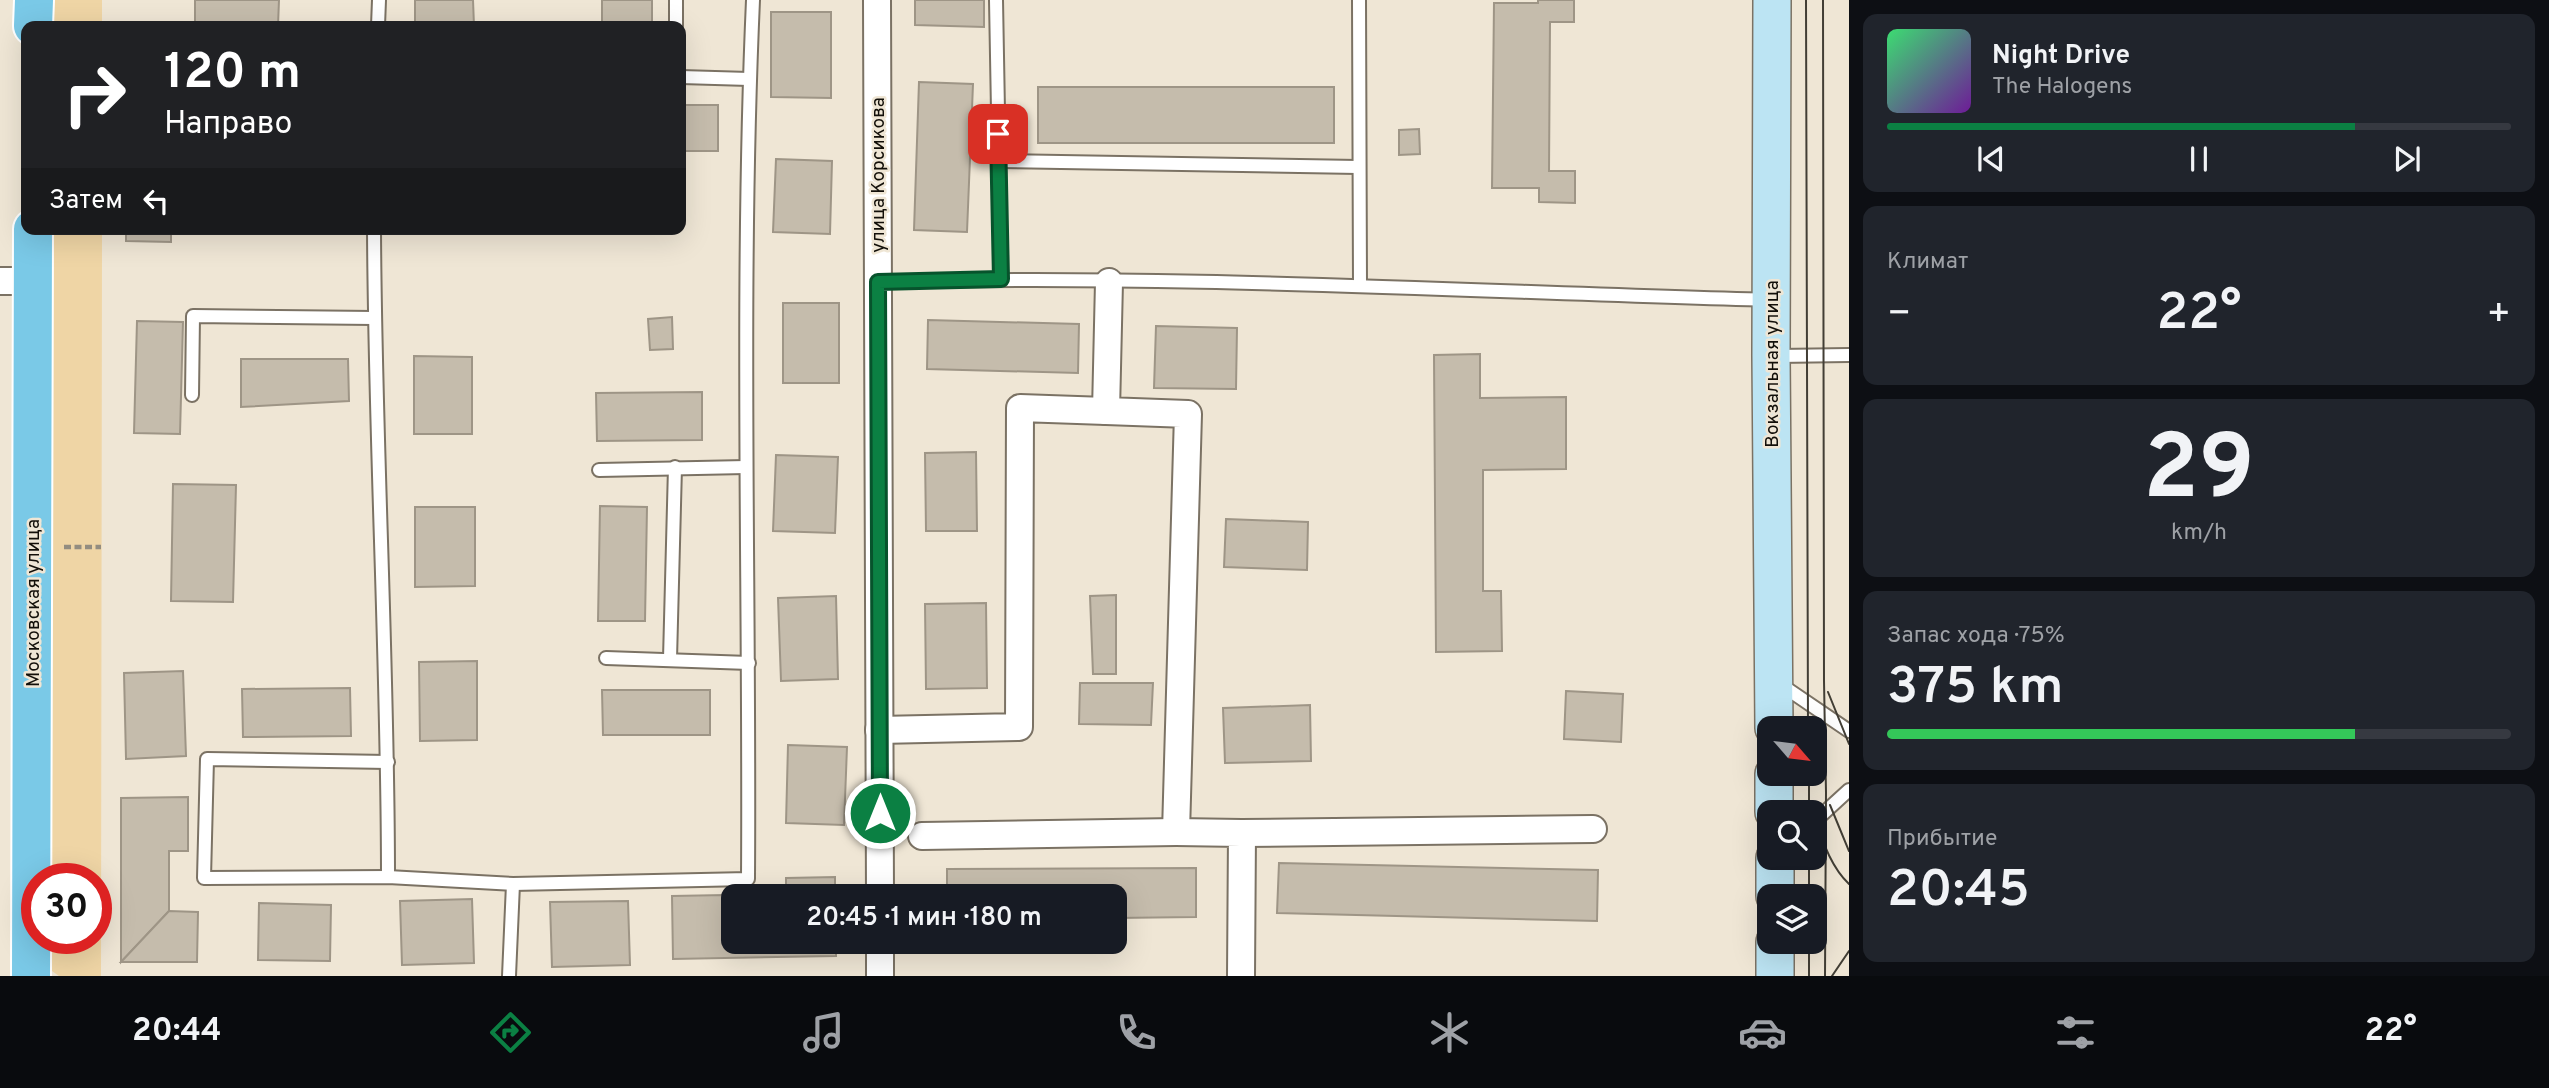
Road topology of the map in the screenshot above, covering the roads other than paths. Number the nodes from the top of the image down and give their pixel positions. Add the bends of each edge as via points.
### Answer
1 (34, 0) edge
2 (379, 0) edge
3 (676, 0) edge
4 (752, 0) edge
5 (877, 0) edge
6 (996, 0) edge
7 (1359, 0) edge
8 (1772, 0) edge
9 (33, 21) edge
10 (378, 21) edge
11 (676, 21) edge
12 (686, 77) edge
13 (749, 79) junction
14 (998, 161) junction
15 (1358, 167) junction
16 (31, 235) edge
17 (374, 235) edge
18 (1001, 279) junction
19 (16, 281) edge
20 (878, 282) junction
21 (1109, 282) junction
22 (1360, 286) junction
23 (1771, 300) junction
24 (374, 318) junction
25 (1849, 355) edge
26 (1771, 356) junction
27 (191, 395) dead end
28 (1106, 411) junction
29 (675, 467) junction
30 (746, 467) junction
31 (598, 470) dead end
32 (606, 658) dead end
33 (670, 659) junction
34 (749, 663) junction
35 (1773, 680) junction
36 (1773, 716) edge
37 (879, 730) junction
38 (1849, 731) edge
39 (388, 762) junction
40 (1849, 790) edge
41 (1827, 810) edge
42 (1593, 829) dead end
43 (1176, 832) junction
44 (1242, 833) junction
45 (922, 836) dead end
46 (388, 877) junction
47 (513, 884) junction
48 (880, 884) edge
49 (880, 954) edge
50 (1775, 954) edge
51 (31, 976) edge
52 (509, 976) edge
53 (880, 976) edge
54 (1241, 976) edge
55 (1775, 976) edge

1 - 9 main road
2 - 10 lane
3 - 11 lane
4 - 13 lane
5 - 20 street, улица Корсикова
6 - 14 lane
7 - 15 lane
8 - 23 main road, Вокзальная улица
12 - 13 lane
13 - 30 lane
14 - 15 lane
14 - 18 lane
15 - 22 lane
16 - 19 main road, Московская улица
17 - 24 lane
18 - 20 lane
18 - 21 lane
19 - 51 main road, Московская улица
20 - 37 street, улица Корсикова
21 - 22 lane
21 - 28 street
22 - 23 lane
23 - 26 main road, Вокзальная улица
24 - 27 lane via 193,316
24 - 39 lane
25 - 26 lane
26 - 35 main road, Вокзальная улица
28 - 37 street via 1020,408 1019,727
28 - 43 street via 1188,414
29 - 30 lane
29 - 31 lane
29 - 33 lane
30 - 34 lane
32 - 33 lane
33 - 34 lane
34 - 47 lane via 748,880
35 - 36 main road, Вокзальная улица
35 - 38 lane
37 - 48 street, улица Корсикова
39 - 46 lane
39 - 46 lane via 207,759 204,878
40 - 41 lane
42 - 44 street
43 - 44 street
43 - 45 street
44 - 54 street
46 - 47 lane
47 - 52 lane
49 - 53 street
50 - 55 main road

